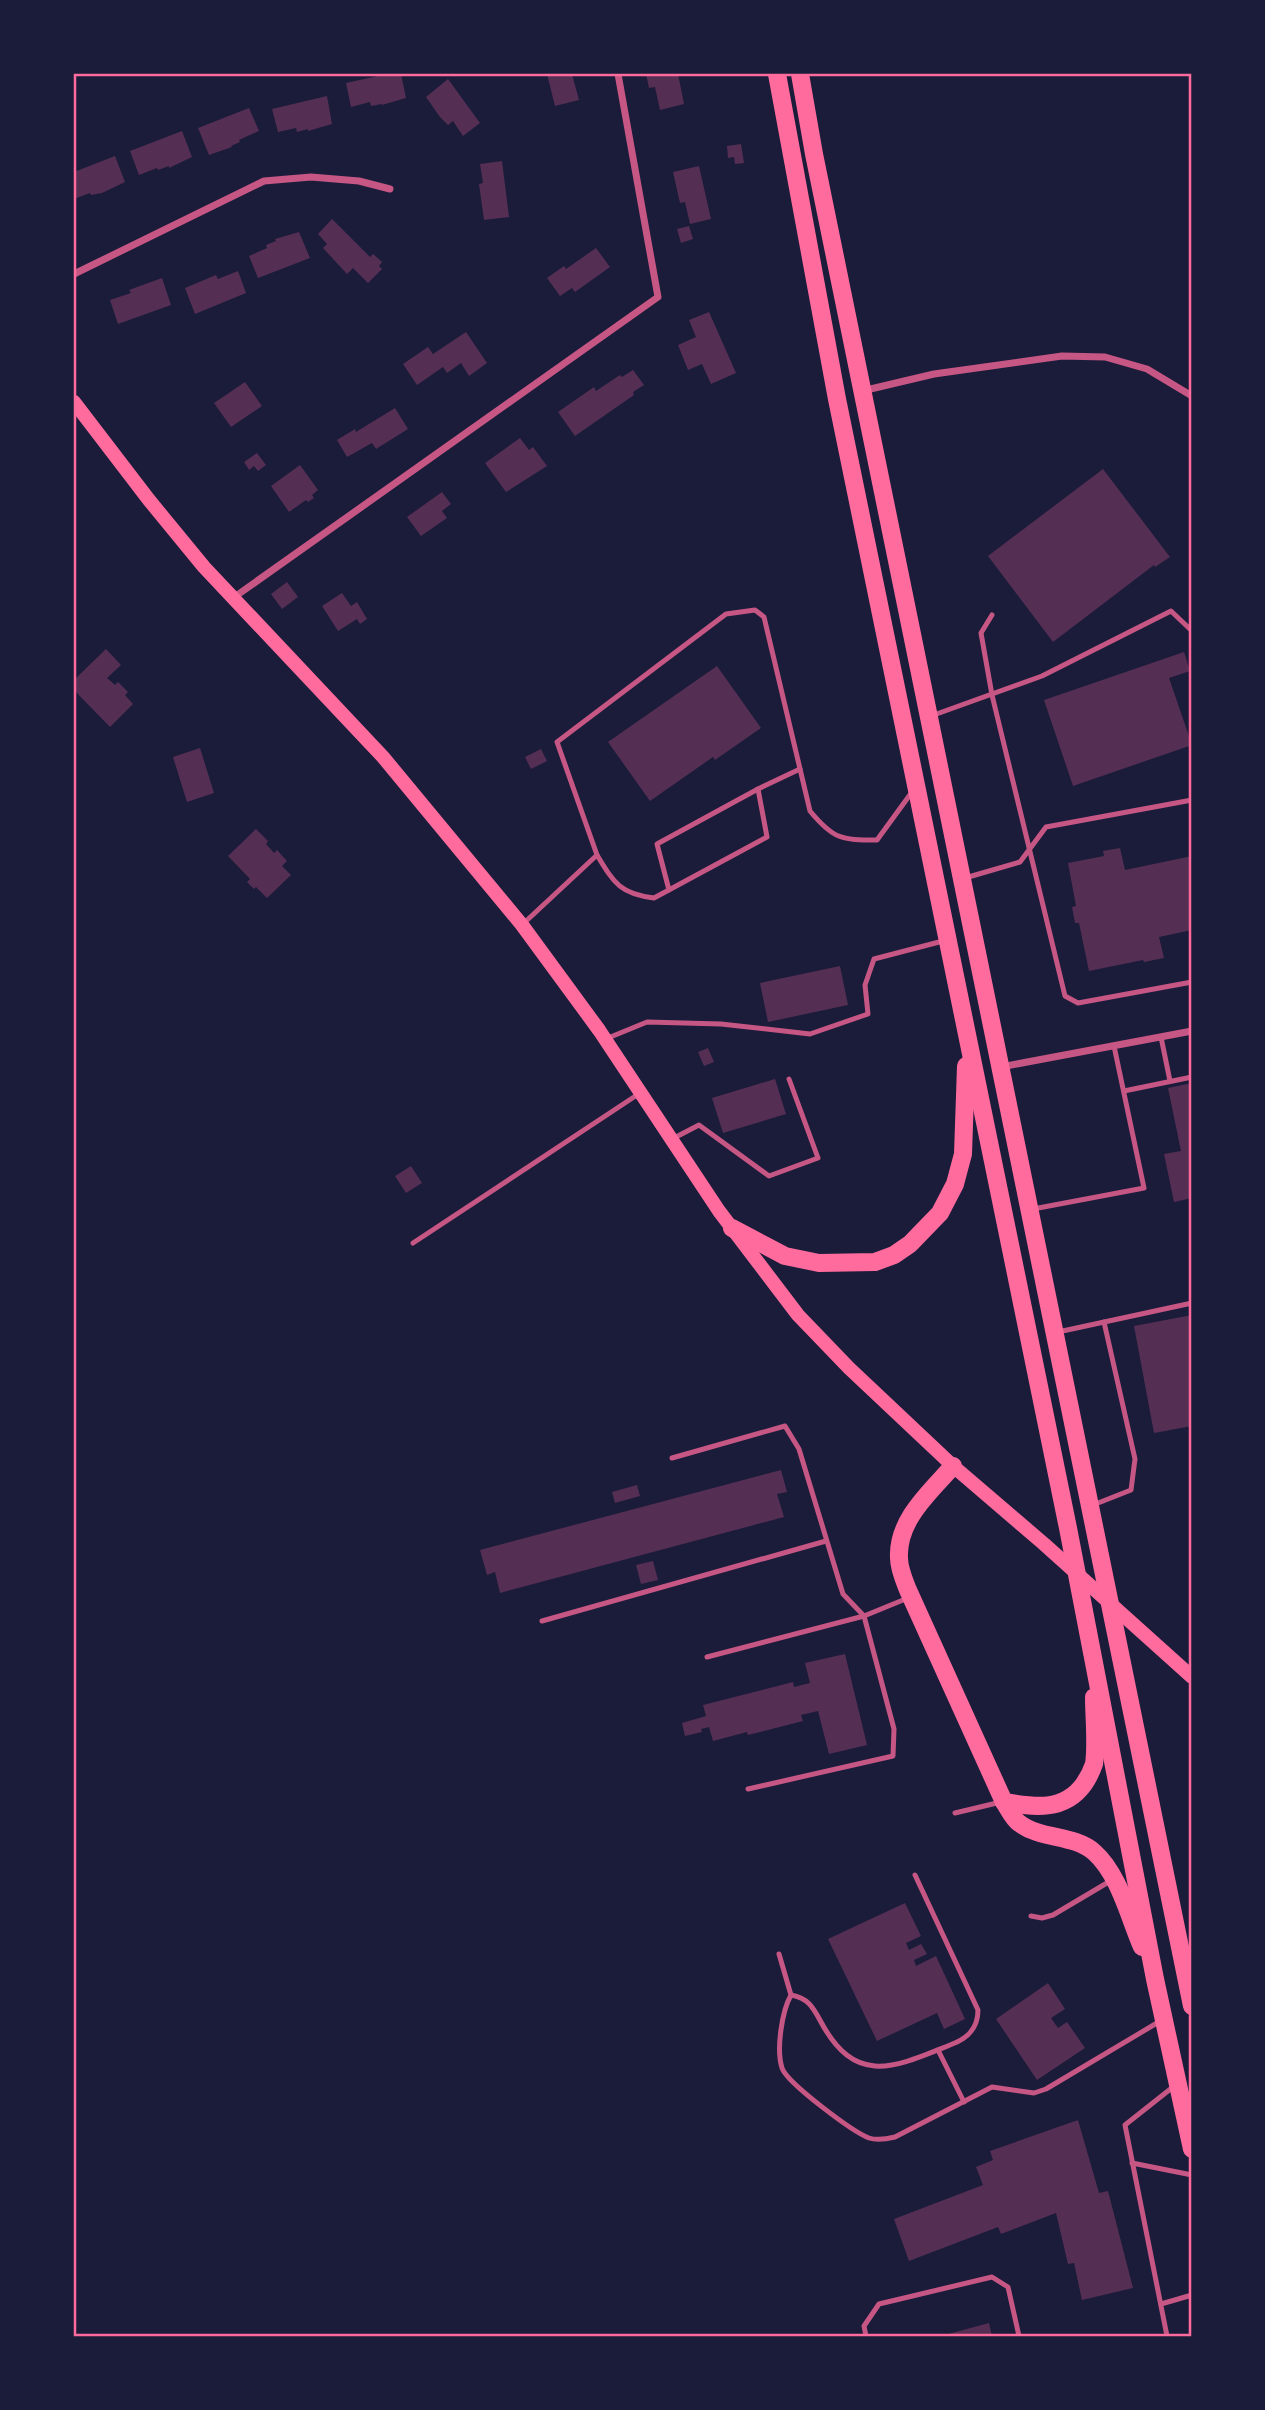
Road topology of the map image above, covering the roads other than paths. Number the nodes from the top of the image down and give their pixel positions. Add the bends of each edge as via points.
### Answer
1 (618, 74) edge
2 (777, 74) edge
3 (800, 74) edge
4 (390, 189) dead end
5 (74, 274) edge
6 (862, 391) junction
7 (1192, 396) edge
8 (74, 402) edge
9 (232, 598) junction
10 (992, 615) dead end
11 (1192, 631) edge
12 (992, 695) junction
13 (929, 716) junction
14 (800, 769) junction
15 (915, 788) junction
16 (758, 789) junction
17 (1192, 800) edge
18 (1030, 849) junction
19 (597, 855) junction
20 (962, 878) junction
21 (669, 890) junction
22 (522, 925) junction
23 (947, 940) junction
24 (1192, 982) edge
25 (1192, 1031) edge
26 (967, 1034) junction
27 (1161, 1037) junction
28 (605, 1039) junction
29 (1114, 1046) junction
30 (1001, 1067) junction
31 (1192, 1077) edge
32 (789, 1079) dead end
33 (1170, 1081) junction
34 (1124, 1091) junction
35 (640, 1093) junction
36 (671, 1139) junction
37 (1030, 1210) junction
38 (732, 1228) junction
39 (413, 1243) dead end
40 (1192, 1303) edge
41 (1104, 1322) junction
42 (1055, 1333) junction
43 (672, 1458) dead end
44 (953, 1466) junction
45 (1090, 1506) junction
46 (826, 1541) junction
47 (911, 1597) junction
48 (864, 1616) junction
49 (542, 1621) dead end
50 (707, 1657) dead end
51 (1094, 1666) junction
52 (1192, 1677) edge
53 (748, 1789) dead end
54 (1004, 1802) junction
55 (955, 1813) dead end
56 (915, 1875) dead end
57 (1115, 1878) junction
58 (1031, 1916) dead end
59 (779, 1954) dead end
60 (1155, 1979) junction
61 (791, 1995) junction
62 (1191, 2000) edge
63 (1165, 2018) junction
64 (938, 2050) junction
65 (1178, 2083) junction
66 (964, 2102) junction
67 (1192, 2149) edge
68 (1132, 2163) junction
69 (1192, 2175) edge
70 (1192, 2295) edge
71 (1161, 2304) junction
72 (866, 2336) edge
73 (1019, 2336) edge
74 (1167, 2336) edge

1 - 9 street via 658,296
2 - 15 highway
3 - 6 highway
4 - 5 street via 359,180 311,177 264,181
6 - 7 street via 934,374 1062,356 1105,357 1147,369
6 - 13 highway
8 - 9 main road
9 - 22 main road via 383,757
10 - 12 lane via 981,633
11 - 12 lane via 1171,611 1042,676
12 - 13 lane
12 - 18 lane
13 - 20 highway
14 - 15 lane via 810,811 825,829 841,838 877,840
14 - 16 lane
14 - 19 lane via 764,617 755,610 726,614 557,742
15 - 23 highway
16 - 21 lane via 767,836
16 - 21 lane via 657,844
17 - 18 lane via 1046,827
18 - 20 lane via 1020,862
18 - 24 lane via 1065,996 1078,1003
19 - 21 lane via 613,882 627,893 654,898
19 - 22 lane
20 - 30 highway
22 - 28 main road
23 - 26 highway
23 - 28 lane via 874,959 865,985 868,1014 810,1034 647,1022
25 - 27 street
26 - 38 highway via 963,1154 958,1174 940,1213 910,1244 875,1262 819,1263 785,1256
26 - 51 highway
27 - 29 street
27 - 33 lane
28 - 35 main road
29 - 30 street
29 - 34 lane
30 - 37 highway
31 - 33 lane
32 - 36 lane via 818,1158 769,1176 699,1125
33 - 34 lane
34 - 37 lane via 1144,1188
35 - 36 main road
35 - 39 lane
36 - 38 main road
37 - 42 highway
38 - 44 main road via 799,1315
40 - 41 lane
41 - 42 lane
41 - 45 lane via 1135,1459 1131,1490
42 - 45 highway
43 - 46 lane via 785,1426 799,1449
44 - 47 highway via 918,1505 900,1540 899,1561
44 - 52 main road
45 - 62 highway
46 - 48 lane via 843,1594
46 - 49 lane
47 - 48 lane
47 - 54 highway
48 - 50 lane
48 - 53 lane via 894,1729 893,1756
51 - 54 highway via 1094,1764 1087,1780 1073,1797 1056,1805
51 - 60 highway
54 - 55 lane
54 - 57 highway via 1018,1823 1092,1850
56 - 64 lane via 978,2010 971,2033
57 - 58 lane via 1053,1915
57 - 60 highway
59 - 61 lane
60 - 63 highway
61 - 64 lane via 810,2003 828,2034 863,2064 892,2067
61 - 66 lane via 782,2020 782,2070 790,2081 862,2134 872,2139 895,2137
63 - 65 highway
63 - 66 lane via 1046,2089 1034,2093 992,2087
64 - 66 lane
65 - 67 highway
65 - 68 lane via 1125,2125
68 - 69 lane
68 - 71 lane
70 - 71 lane
71 - 74 lane
72 - 73 lane via 864,2326 879,2304 992,2277 1008,2287

